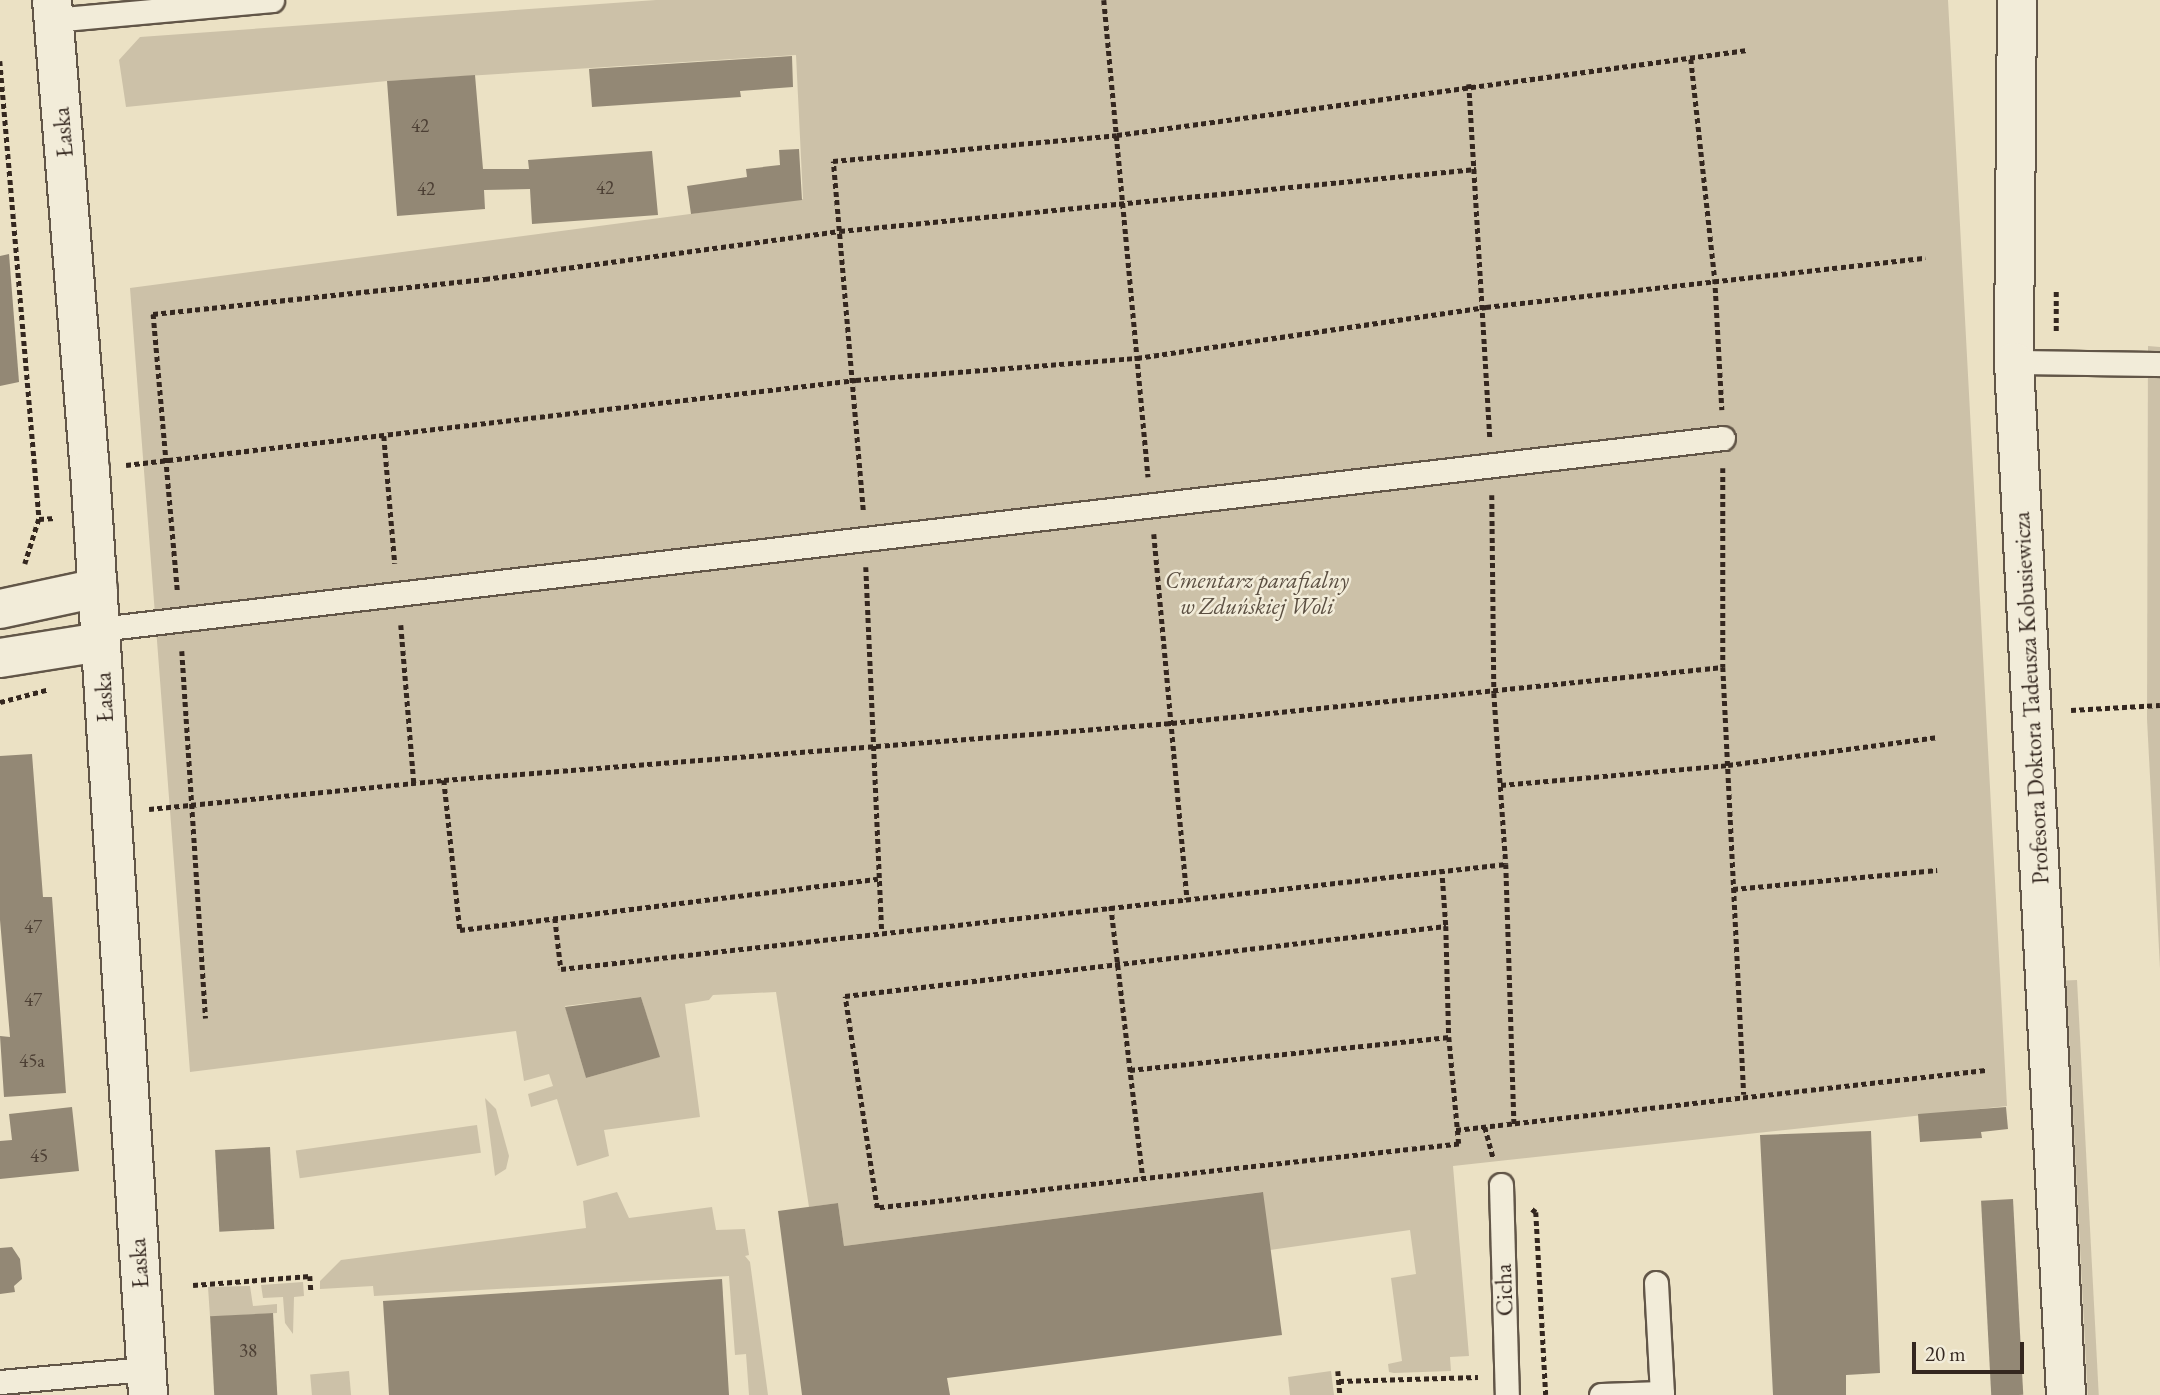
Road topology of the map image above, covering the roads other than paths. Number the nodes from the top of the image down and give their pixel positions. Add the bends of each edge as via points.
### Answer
1 (272, 0) edge
2 (2017, 0) edge
3 (53, 10) edge
4 (2014, 362) junction
5 (2160, 364) edge
6 (1723, 438) road end
7 (98, 588) junction
8 (16, 606) edge
9 (100, 635) junction
10 (0, 658) edge
11 (1501, 1185) dead end
12 (1656, 1283) dead end
13 (0, 1382) edge
14 (147, 1382) edge
15 (1507, 1385) edge
16 (1662, 1394) edge
17 (1601, 1395) edge
18 (2066, 1395) edge

1 - 3 lane
2 - 4 street, Profesora Doktora Tadeusza Kobusiewicza
3 - 7 street, Łaska
4 - 5 lane
4 - 18 street, Profesora Doktora Tadeusza Kobusiewicza
6 - 9 lane via 180,621
7 - 8 street
7 - 9 street, Łaska
9 - 10 street
9 - 14 street, Łaska
11 - 15 lane, Cicha
12 - 16 lane
13 - 14 lane
16 - 17 lane

